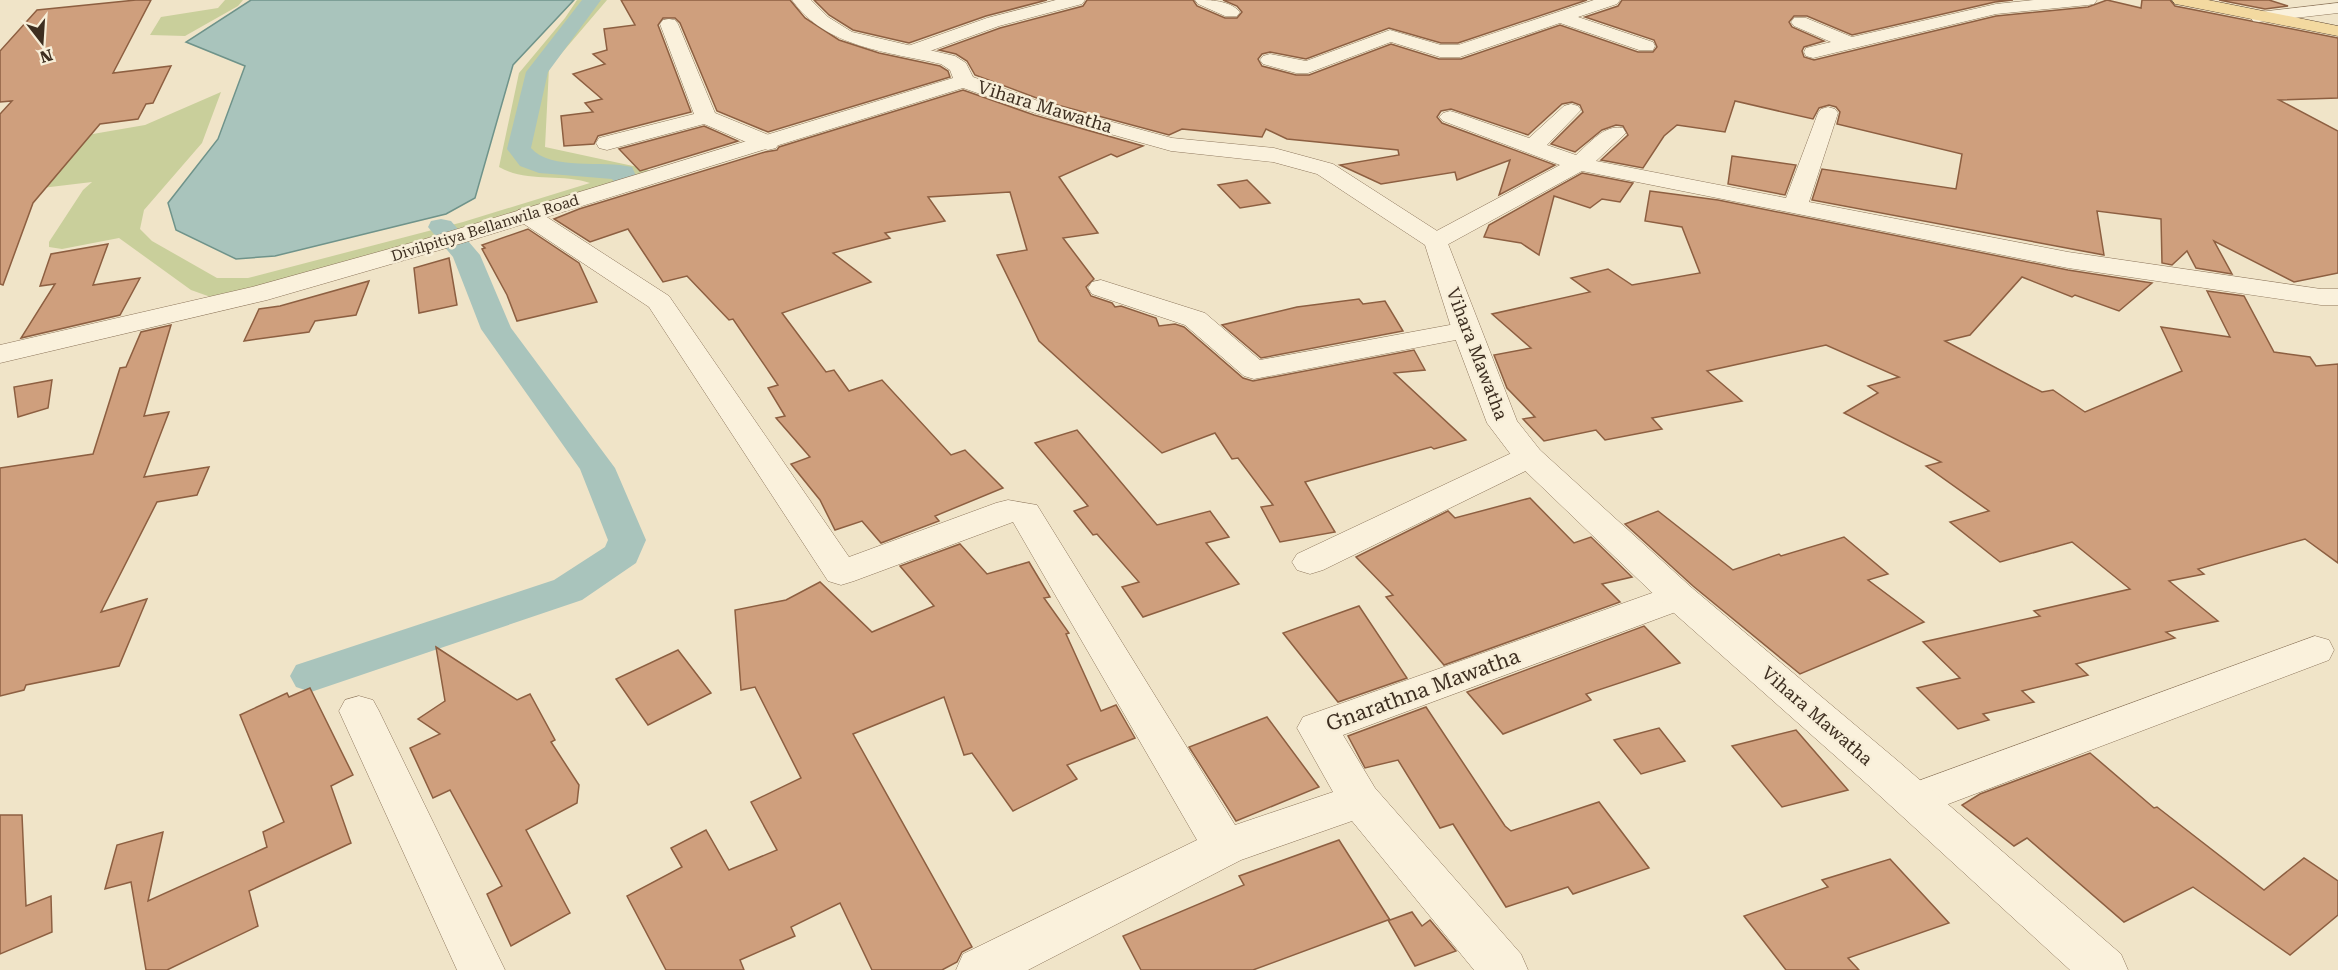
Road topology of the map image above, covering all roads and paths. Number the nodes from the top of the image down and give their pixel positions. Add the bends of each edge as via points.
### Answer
1 (801, 0) edge
2 (1076, 0) edge
3 (1204, 0) edge
4 (1611, 0) edge
5 (2088, 0) edge
6 (2181, 0) edge
7 (2338, 8) edge
8 (1231, 12) dead end
9 (2259, 16) junction
10 (1560, 18) junction
11 (1800, 22) dead end
12 (669, 24) dead end
13 (2338, 31) edge
14 (1852, 44) junction
15 (1646, 46) dead end
16 (912, 51) junction
17 (1813, 52) dead end
18 (1270, 60) dead end
19 (964, 81) junction
20 (1570, 110) dead end
21 (1828, 112) dead end
22 (706, 117) junction
23 (1450, 117) dead end
24 (1615, 133) dead end
25 (607, 143) dead end
26 (768, 143) junction
27 (1533, 146) junction
28 (1580, 164) junction
29 (1795, 207) junction
30 (527, 215) junction
31 (1436, 241) junction
32 (1101, 288) dead end
33 (2338, 297) edge
34 (1466, 330) junction
35 (0, 354) edge
36 (1529, 457) junction
37 (1310, 562) dead end
38 (1679, 597) junction
39 (2314, 650) dead end
40 (359, 711) dead end
41 (1360, 800) junction
42 (1914, 800) junction
43 (1225, 847) junction
44 (482, 970) edge
45 (980, 970) edge
46 (1504, 970) edge
47 (2104, 970) edge

1 - 16 street, Vihara Mawatha via 822,21 846,36
2 - 16 street via 993,22
3 - 8 street
4 - 10 street
5 - 14 street via 1996,9
6 - 9 main road
7 - 9 street
9 - 13 main road
10 - 15 street
10 - 18 street via 1460,51 1440,51 1390,36 1308,67
11 - 14 street
12 - 22 street
14 - 17 street
16 - 19 street, Vihara Mawatha via 948,60 959,68
19 - 26 street, Divilpitiya Bellanwila Road
19 - 31 street, Vihara Mawatha via 1042,110 1171,144 1274,155 1325,169
20 - 27 street
21 - 29 street
22 - 25 street
22 - 26 street
23 - 27 street
24 - 28 street
26 - 30 street, Divilpitiya Bellanwila Road
27 - 28 street
28 - 29 street
28 - 31 street
29 - 33 street via 2068,260
30 - 35 street, Divilpitiya Bellanwila Road via 258,294
30 - 43 street via 659,302 841,573 1008,510 1025,513
31 - 34 street, Vihara Mawatha
32 - 34 street via 1195,319 1254,370
34 - 36 street, Vihara Mawatha via 1502,423
36 - 37 street
36 - 38 street, Vihara Mawatha
38 - 41 street, Gnarathna Mawatha via 1317,728
38 - 42 street, Vihara Mawatha
39 - 42 street
40 - 44 street
41 - 43 street
41 - 46 street, Gnarathna Mawatha
42 - 47 street, Vihara Mawatha
43 - 45 street

